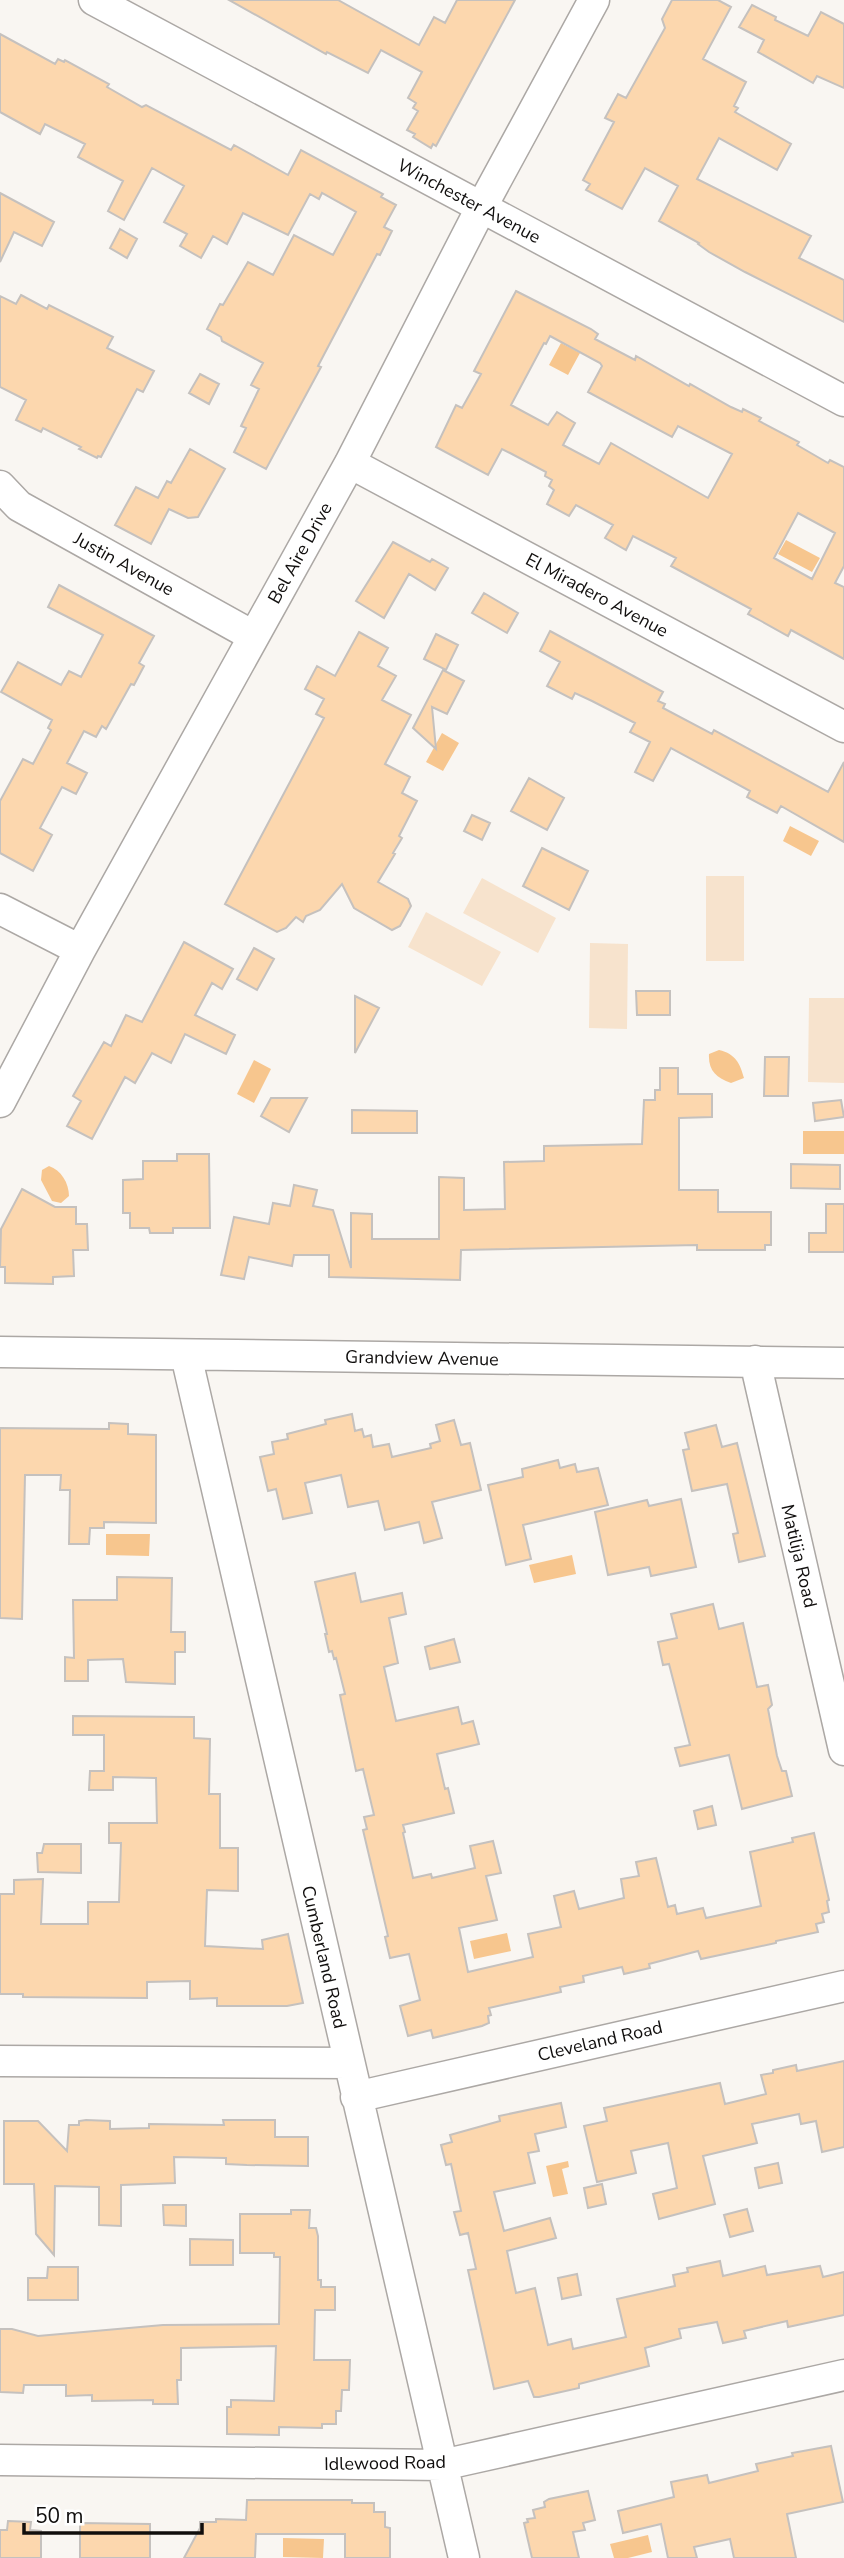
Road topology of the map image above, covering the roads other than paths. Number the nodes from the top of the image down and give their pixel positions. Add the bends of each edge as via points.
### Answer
1 (94, 0) edge
2 (594, 0) edge
3 (481, 208) junction
4 (844, 401) edge
5 (350, 463) junction
6 (0, 486) edge
7 (253, 636) junction
8 (844, 727) edge
9 (0, 909) edge
10 (80, 950) junction
11 (0, 1102) edge
12 (0, 1352) edge
13 (186, 1355) junction
14 (755, 1361) junction
15 (844, 1363) edge
16 (844, 1750) edge
17 (844, 1986) edge
18 (0, 2061) edge
19 (349, 2063) junction
20 (356, 2097) junction
21 (844, 2375) edge
22 (0, 2460) edge
23 (442, 2465) junction
24 (464, 2558) edge

1 - 3 street, Winchester Avenue
2 - 3 street, Bel Aire Drive
3 - 4 street, Winchester Avenue
3 - 5 street, Bel Aire Drive
5 - 7 street, Bel Aire Drive
5 - 8 street, El Miradero Avenue
6 - 7 street, Justin Avenue via 19,506
7 - 10 street, Bel Aire Drive
9 - 10 street
10 - 11 street, Bel Aire Drive
12 - 13 street, Grandview Avenue
13 - 14 street, Grandview Avenue
13 - 19 street, Cumberland Road
14 - 15 street, Grandview Avenue
14 - 16 street, Matilija Road
17 - 20 street, Cleveland Road
18 - 19 street
19 - 20 street, Cumberland Road
20 - 23 street, Cumberland Road
21 - 23 street, Idlewood Road
22 - 23 street, Idlewood Road
23 - 24 street, Cumberland Road

